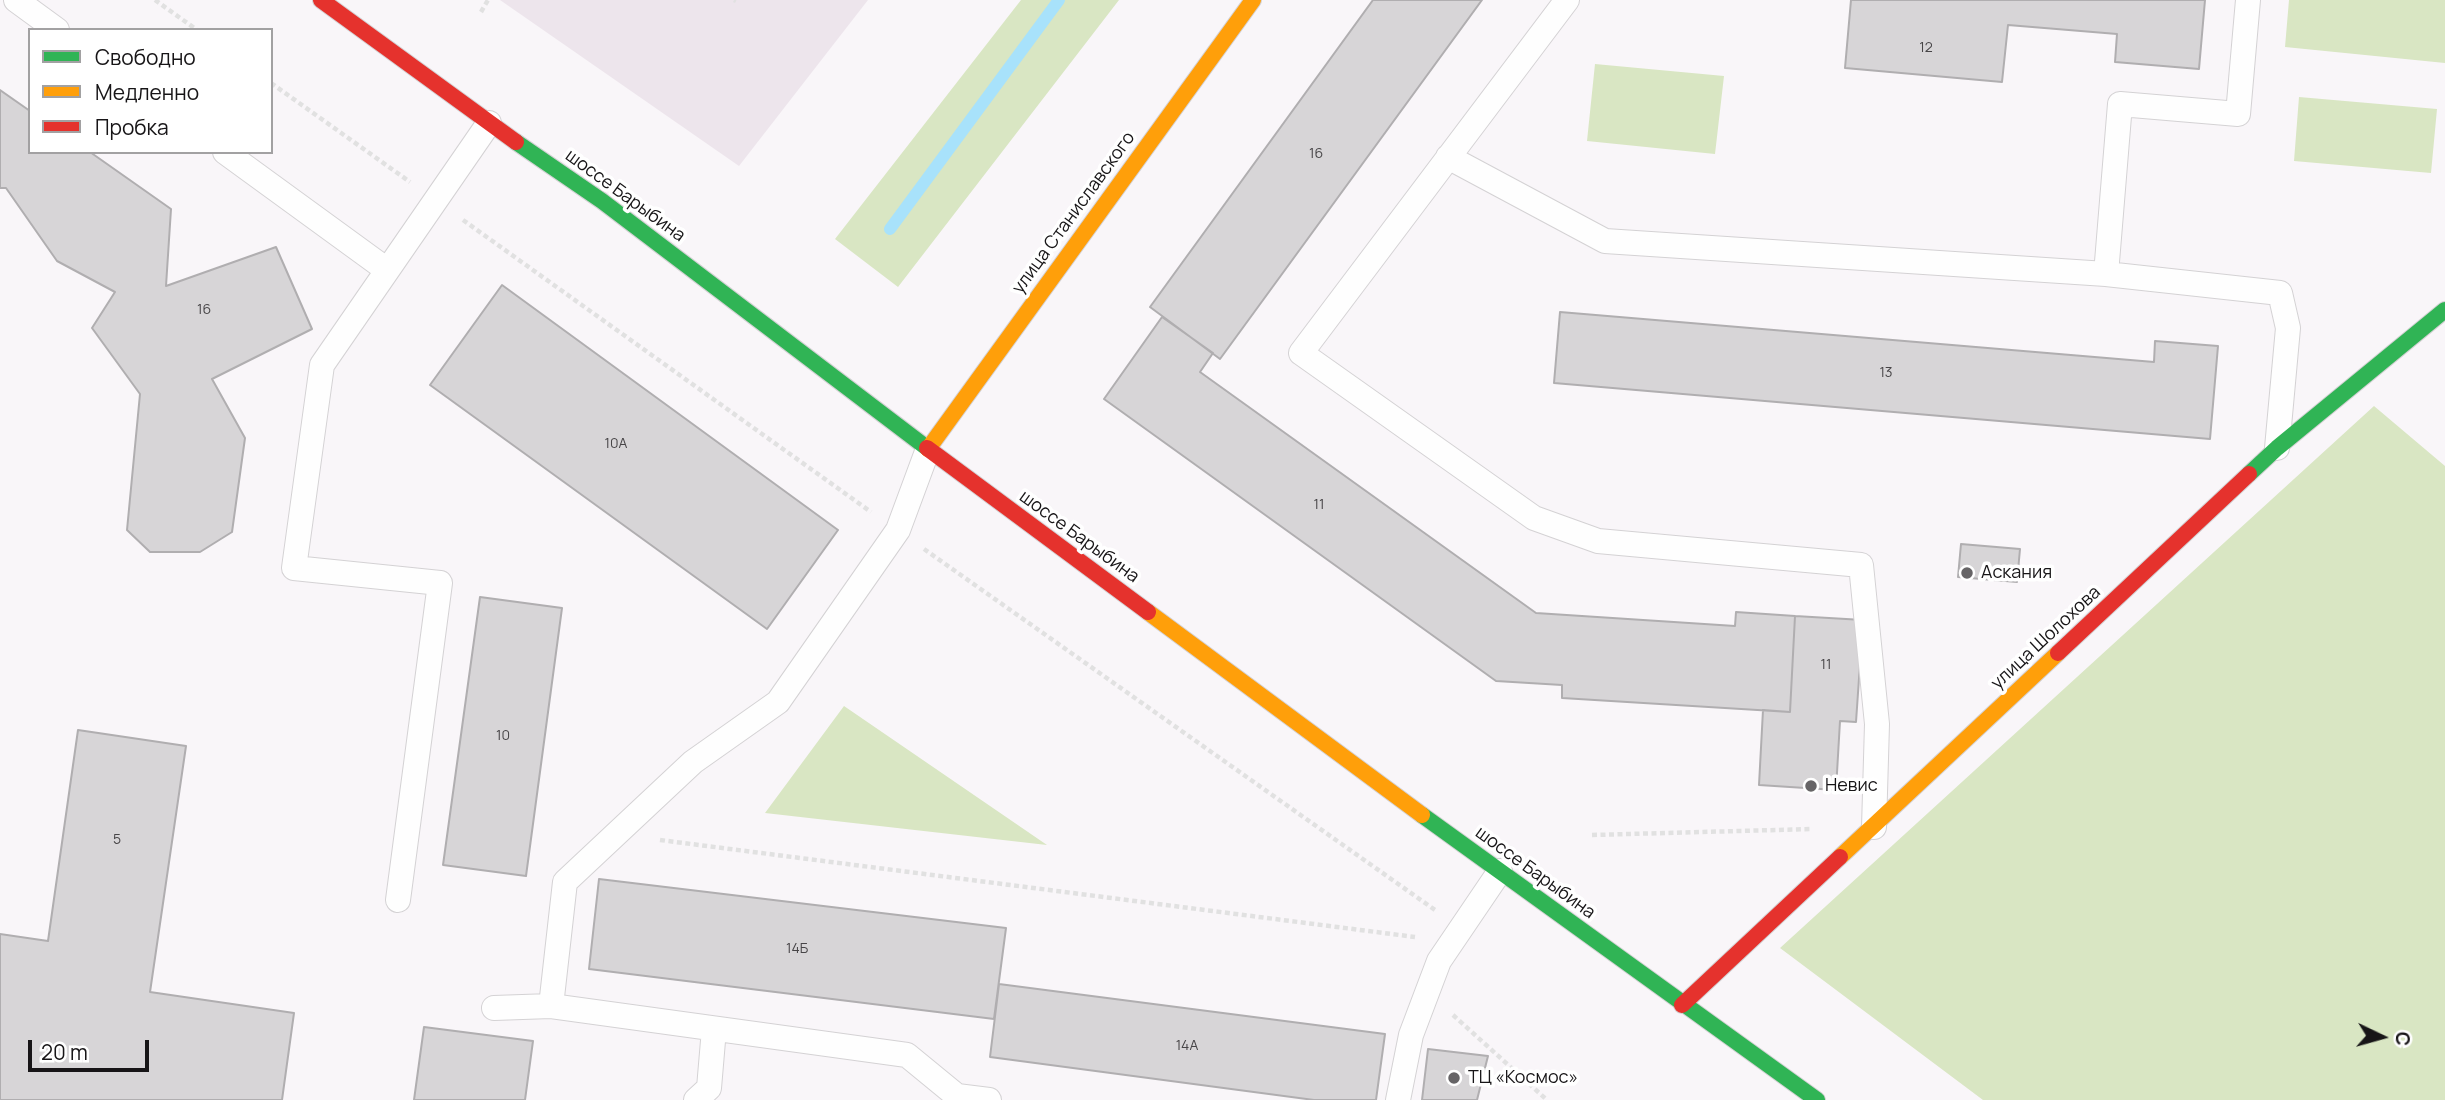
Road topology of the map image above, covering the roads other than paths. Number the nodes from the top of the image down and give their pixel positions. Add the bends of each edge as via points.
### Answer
1 (16, 0) edge
2 (321, 0) edge
3 (1253, 0) edge
4 (1567, 0) edge
5 (2248, 0) edge
6 (54, 28) edge
7 (489, 123) junction
8 (228, 154) edge
9 (1448, 158) junction
10 (387, 270) junction
11 (2106, 274) junction
12 (2445, 310) edge
13 (2277, 448) junction
14 (928, 449) junction
15 (1874, 827) junction
16 (1500, 871) junction
17 (398, 900) dead end
18 (1682, 1004) junction
19 (551, 1006) junction
20 (494, 1008) dead end
21 (714, 1029) junction
22 (696, 1100) edge
23 (989, 1100) edge
24 (1398, 1100) edge
25 (1816, 1100) edge

1 - 6 lane
2 - 7 main road, шоссе Барыбина
3 - 14 main road, улица Станиславского
4 - 9 lane
5 - 11 lane via 2238,114 2120,104
7 - 10 lane
7 - 14 main road, шоссе Барыбина via 602,201
8 - 10 lane
9 - 11 lane via 1605,241
9 - 15 lane via 1301,353 1534,518 1598,541 1861,565 1877,724
10 - 17 lane via 322,365 294,568 440,583
11 - 13 lane via 2280,293 2288,328
12 - 13 main road, улица Шолохова
13 - 15 main road, улица Шолохова
14 - 16 main road, шоссе Барыбина
14 - 19 lane via 898,530 778,702 693,762 565,882
15 - 18 main road, улица Шолохова
16 - 18 main road, шоссе Барыбина
16 - 24 lane via 1456,925 1439,961 1411,1035
18 - 25 main road, шоссе Барыбина
19 - 20 lane
19 - 21 lane
21 - 22 lane via 709,1088
21 - 23 lane via 906,1055 957,1096

